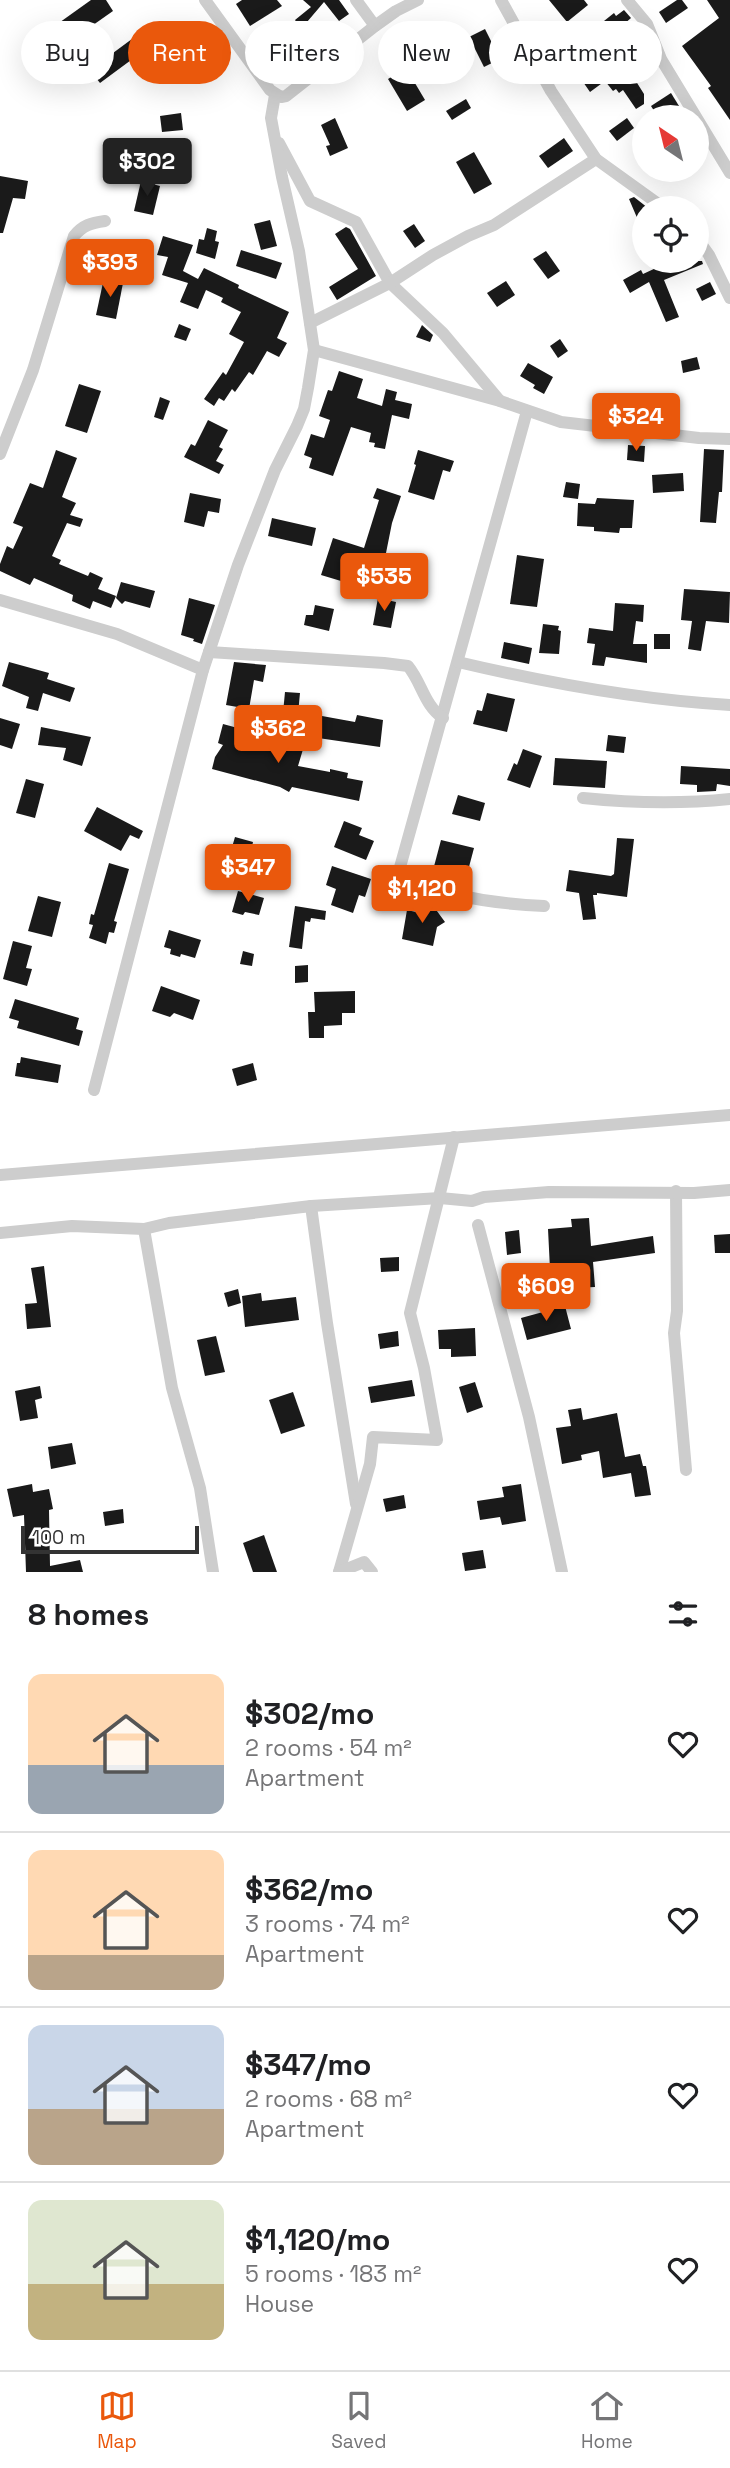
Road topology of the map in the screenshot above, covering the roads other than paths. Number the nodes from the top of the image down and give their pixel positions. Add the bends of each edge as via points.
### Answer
1 (205, 0) edge
2 (356, 0) edge
3 (418, 0) edge
4 (501, 0) edge
5 (628, 0) edge
6 (375, 26) junction
7 (275, 95) junction
8 (274, 133) junction
9 (596, 159) junction
10 (730, 173) edge
11 (647, 196) edge
12 (105, 221) dead end
13 (709, 255) edge
14 (390, 283) junction
15 (730, 298) edge
16 (310, 323) junction
17 (314, 350) junction
18 (500, 401) junction
19 (527, 411) junction
20 (730, 439) edge
21 (0, 454) edge
22 (0, 600) edge
23 (209, 652) junction
24 (458, 662) junction
25 (203, 670) junction
26 (730, 705) edge
27 (443, 718) junction
28 (583, 798) dead end
29 (730, 799) edge
30 (544, 906) dead end
31 (94, 1090) dead end
32 (730, 1115) edge
33 (454, 1137) junction
34 (0, 1175) edge
35 (730, 1190) edge
36 (676, 1191) junction
37 (440, 1198) junction
38 (311, 1206) junction
39 (478, 1225) dead end
40 (144, 1229) junction
41 (0, 1233) edge
42 (686, 1470) dead end
43 (356, 1507) junction
44 (213, 1572) edge
45 (339, 1572) edge
46 (372, 1572) edge
47 (562, 1572) edge

1 - 7 street
2 - 6 street
3 - 6 street
4 - 9 street via 544,79
5 - 10 street via 647,24 661,59
6 - 7 street via 286,96
7 - 8 street
8 - 14 street via 310,201 356,222
8 - 16 street
9 - 11 street
9 - 14 street via 521,209
12 - 21 street via 82,227 74,236 33,370
13 - 15 street
14 - 16 street
14 - 18 street via 443,332
16 - 17 street
17 - 18 street
17 - 23 street via 304,409 261,504
18 - 19 street
19 - 20 street via 561,422
19 - 24 street
22 - 25 street via 117,634
23 - 25 street
23 - 27 street via 408,666 428,704
24 - 26 street via 614,692
24 - 27 street
25 - 31 street
27 - 30 street via 397,878 499,904
28 - 29 street via 619,802
32 - 33 street
33 - 34 street
33 - 37 street
35 - 36 street
36 - 37 street via 549,1192 472,1201
36 - 42 street via 674,1333
37 - 38 street
37 - 43 street via 410,1313 437,1440 373,1437
38 - 40 street
38 - 43 street
39 - 47 street via 529,1417
40 - 41 street via 72,1226
40 - 44 street via 172,1388 200,1488
43 - 45 street
45 - 46 street via 364,1562

